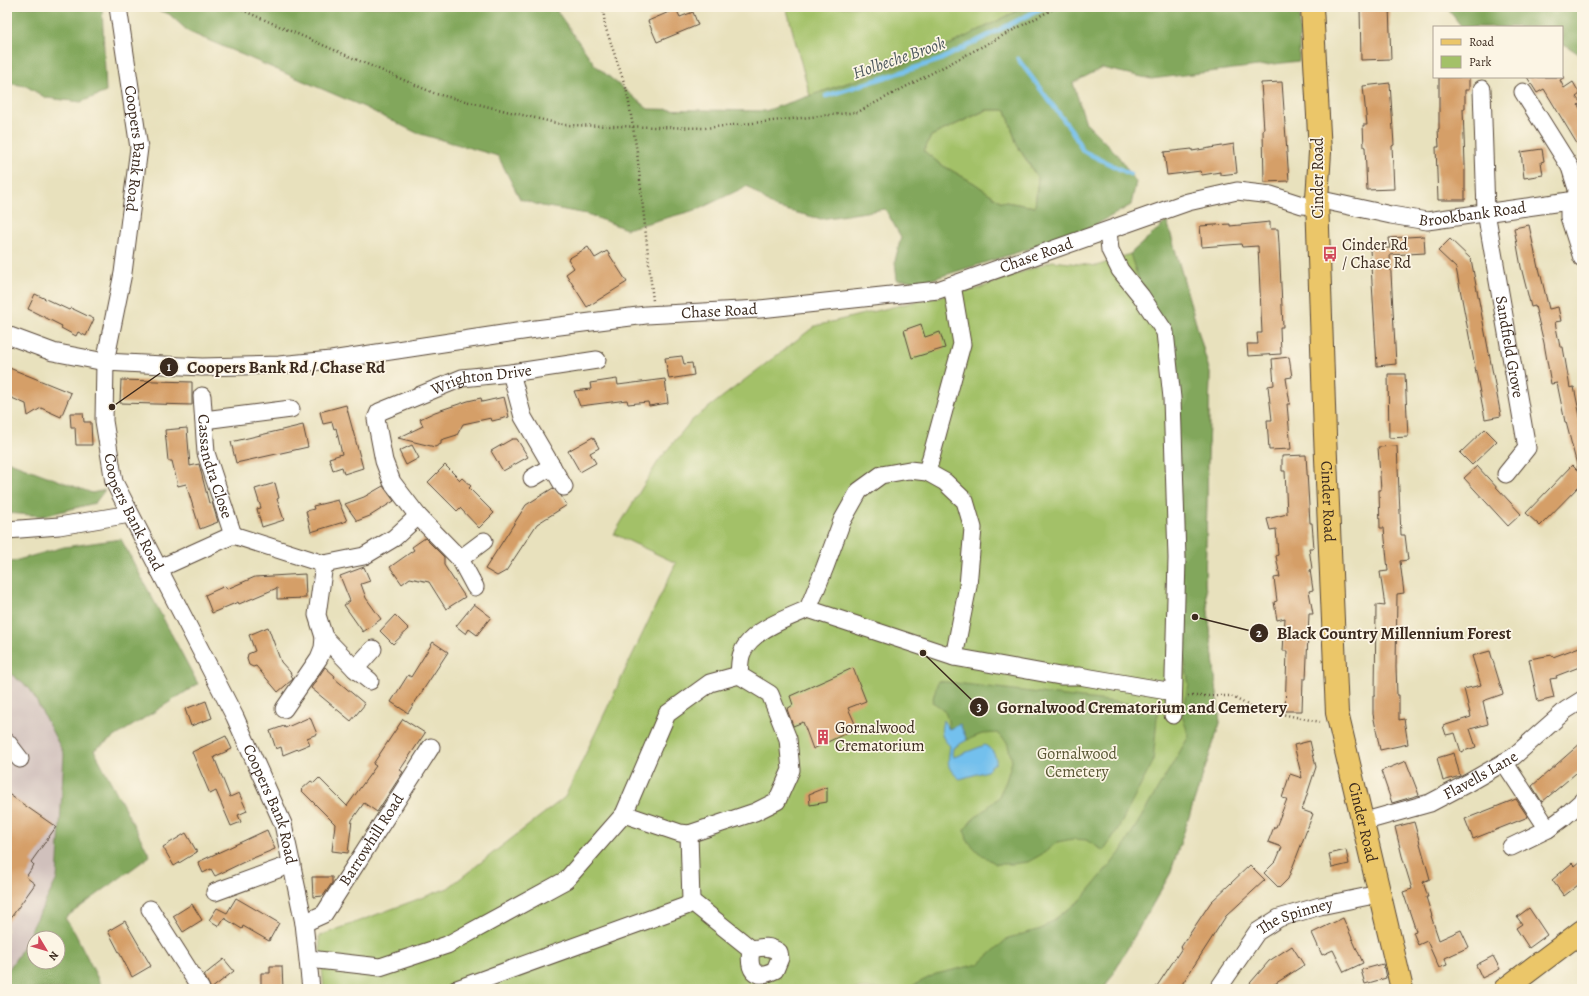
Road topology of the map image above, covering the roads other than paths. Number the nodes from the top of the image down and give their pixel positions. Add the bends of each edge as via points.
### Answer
1 (118, 7) edge
2 (1313, 7) edge
3 (1482, 89) dead end
4 (1523, 92) dead end
5 (1576, 201) edge
6 (1318, 202) junction
7 (1486, 212) junction
8 (1108, 231) junction
9 (1582, 258) edge
10 (952, 285) junction
11 (7, 335) edge
12 (597, 360) dead end
13 (105, 362) junction
14 (510, 373) junction
15 (202, 396) dead end
16 (291, 410) dead end
17 (204, 420) junction
18 (552, 466) junction
19 (927, 472) junction
20 (1506, 474) dead end
21 (532, 478) dead end
22 (564, 486) dead end
23 (130, 514) junction
24 (418, 516) junction
25 (7, 530) edge
26 (233, 535) junction
27 (484, 541) dead end
28 (460, 559) junction
29 (324, 564) junction
30 (158, 569) junction
31 (475, 588) dead end
32 (808, 609) junction
33 (324, 637) junction
34 (373, 649) dead end
35 (954, 657) junction
36 (355, 669) junction
37 (739, 675) junction
38 (370, 681) dead end
39 (1173, 694) junction
40 (1582, 700) edge
41 (284, 709) dead end
42 (1173, 715) dead end
43 (7, 742) edge
44 (431, 747) dead end
45 (20, 759) dead end
46 (1504, 762) junction
47 (1582, 802) edge
48 (624, 814) junction
49 (1362, 822) junction
50 (1548, 829) junction
51 (688, 834) junction
52 (1511, 847) dead end
53 (292, 864) junction
54 (215, 892) dead end
55 (1379, 894) junction
56 (691, 901) junction
57 (150, 909) dead end
58 (304, 923) junction
59 (1582, 931) edge
60 (751, 949) dead end
61 (309, 958) junction
62 (201, 989) edge
63 (311, 989) edge
64 (457, 989) edge
65 (1218, 989) edge
66 (1402, 989) edge
67 (1505, 989) edge

1 - 13 street, Coopers Bank Road via 139,148 123,273
2 - 6 main road, Cinder Road via 1320,152
3 - 7 street, Sandfield Grove
4 - 5 street via 1570,167 1577,189
5 - 7 street, Brookbank Road
5 - 9 street via 1569,217
6 - 7 street, Brookbank Road via 1427,221
6 - 8 street, Chase Road via 1302,205 1271,195 1237,191 1188,202
6 - 49 main road, Cinder Road via 1337,713
7 - 20 street, Sandfield Grove via 1527,448
8 - 10 street, Chase Road
8 - 39 street via 1110,250 1120,270 1165,332 1172,398 1177,558
10 - 13 street, Chase Road via 938,290 791,306 660,314 294,364 202,367
10 - 19 street via 962,344
11 - 13 street, Chase Road via 53,352
12 - 14 street, Wrighton Drive
13 - 23 street, Coopers Bank Road via 104,421 114,482
14 - 18 street via 523,418
14 - 24 street, Wrighton Drive via 462,378 379,412 376,419 384,461 392,482
15 - 17 street, Cassandra Close
16 - 17 street
17 - 26 street, Cassandra Close via 206,453
18 - 21 street
18 - 22 street
19 - 32 street via 909,470 881,475 859,492 842,521
19 - 35 street via 945,482 965,501 973,528 968,586
23 - 25 street via 59,526
23 - 30 street, Coopers Bank Road
24 - 28 street
24 - 29 street via 394,538 364,556
26 - 29 street
26 - 30 street
27 - 28 street
28 - 31 street
29 - 33 street via 317,615
30 - 53 street, Coopers Bank Road via 235,717 283,824
32 - 35 street
32 - 37 street via 777,622 749,641 742,654
33 - 36 street
33 - 41 street via 319,658
34 - 36 street
35 - 39 street via 1060,676 1079,676
36 - 38 street
37 - 48 street via 710,682 667,714
37 - 51 street via 770,694 788,739 791,770 777,801 755,812
39 - 42 street
40 - 46 street, Flavells Lane via 1566,710
43 - 45 street
44 - 58 street, Barrowhill Road via 324,914
46 - 49 street, Flavells Lane via 1430,803
46 - 50 street
47 - 50 street
48 - 51 street
48 - 61 street via 566,880 447,945 380,967
49 - 55 main road, Cinder Road
50 - 52 street
51 - 56 street
53 - 54 street
53 - 58 street, Coopers Bank Road
55 - 65 street, The Spinney via 1320,906 1279,918 1257,932
55 - 66 main road, Cinder Road
56 - 60 street
56 - 64 street via 686,906
57 - 62 street
58 - 61 street, Coopers Bank Road
59 - 67 main road
61 - 63 street, Coopers Bank Road

